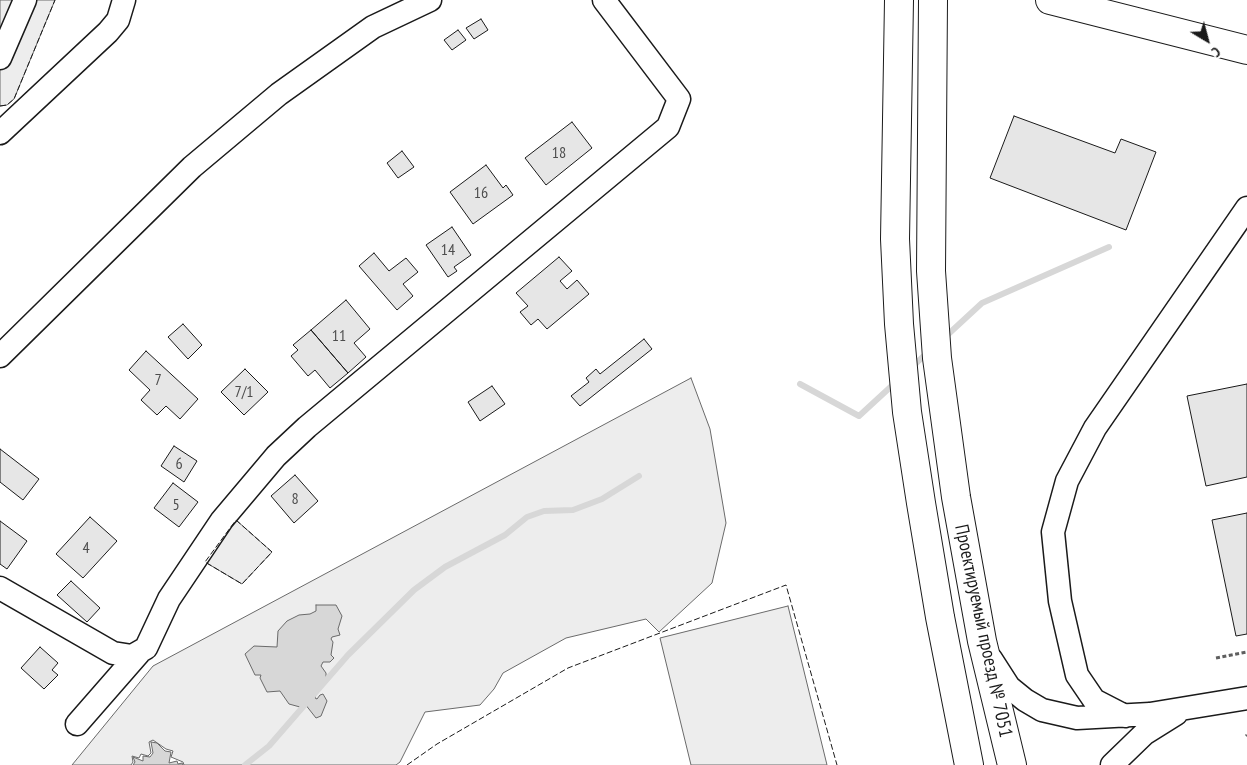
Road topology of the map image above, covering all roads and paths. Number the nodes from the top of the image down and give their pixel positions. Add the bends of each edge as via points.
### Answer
1 (25, 0) edge
2 (124, 0) edge
3 (430, 0) edge
4 (604, 0) edge
5 (899, 0) edge
6 (934, 0) edge
7 (1050, 0) edge
8 (1247, 50) edge
9 (0, 58) edge
10 (0, 133) edge
11 (1247, 208) edge
12 (0, 356) edge
13 (0, 588) edge
14 (982, 641) junction
15 (1247, 652) edge
16 (139, 653) junction
17 (1216, 658) dead end
18 (1247, 698) edge
19 (1186, 710) junction
20 (1125, 716) junction
21 (78, 724) dead end
22 (969, 765) edge
23 (1012, 765) edge
24 (1112, 765) edge

1 - 9 street
2 - 10 street via 118,20 108,32
3 - 12 street via 373,27 278,94 192,167
4 - 16 street via 679,99 668,127 306,427 276,456 222,520 169,599 150,642
5 - 22 main road, Проектируемый проезд № 7051 via 896,239 907,412 940,617
6 - 14 main road, Проектируемый проезд № 7051 via 931,271 937,358 956,497
7 - 8 main road
11 - 20 street via 1094,428 1067,482 1053,532 1060,601 1077,675 1094,700
13 - 16 street via 114,653 124,656
14 - 20 street via 1009,687 1042,710 1077,718
14 - 23 main road, Проектируемый проезд № 7051
15 - 17 path
16 - 21 street
18 - 19 street
19 - 20 street
19 - 24 street via 1144,734

